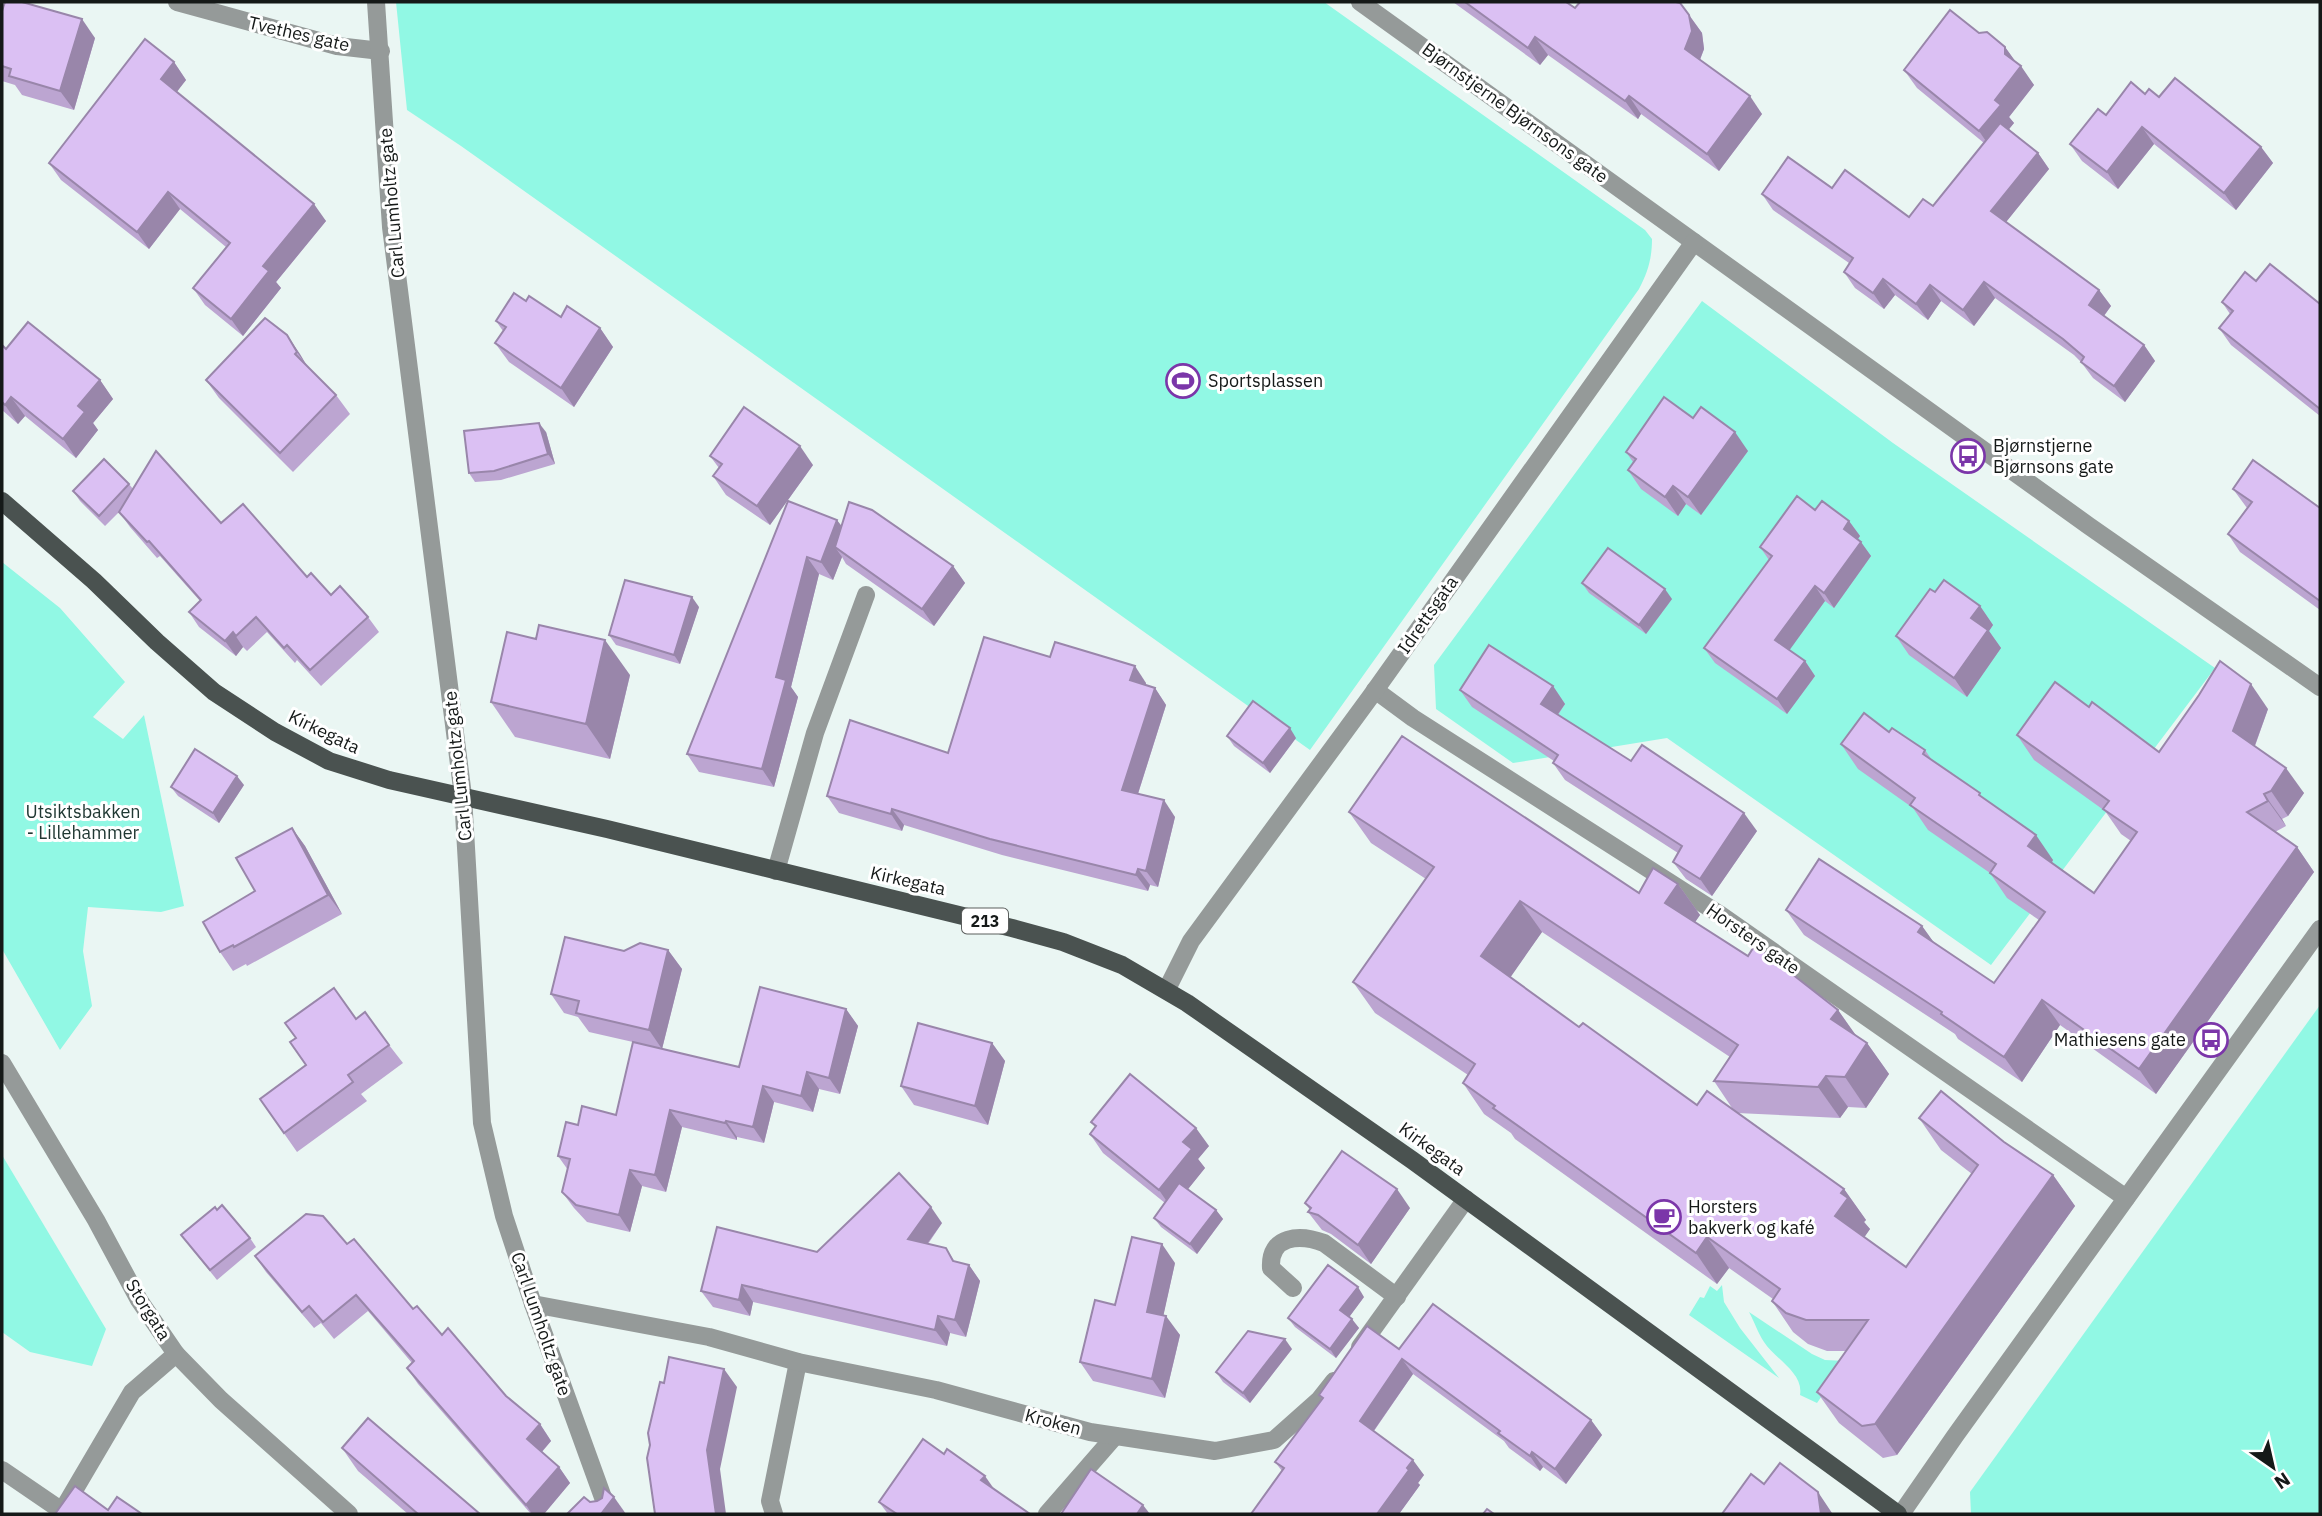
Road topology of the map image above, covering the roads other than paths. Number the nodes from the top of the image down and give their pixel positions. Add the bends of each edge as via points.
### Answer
1 (177, 2) edge
2 (376, 2) edge
3 (1360, 2) edge
4 (381, 51) junction
5 (1694, 242) junction
6 (2, 500) edge
7 (866, 595) dead end
8 (2320, 687) edge
9 (1375, 690) junction
10 (463, 796) junction
11 (776, 871) junction
12 (2320, 929) edge
13 (1167, 989) junction
14 (2, 1063) edge
15 (2126, 1198) junction
16 (1466, 1199) junction
17 (1293, 1288) dead end
18 (1397, 1297) junction
19 (533, 1304) junction
20 (176, 1354) junction
21 (798, 1362) junction
22 (1115, 1436) junction
23 (2, 1470) edge
24 (62, 1513) edge
25 (349, 1514) edge
26 (610, 1514) edge
27 (774, 1514) edge
28 (1047, 1514) edge
29 (1900, 1514) edge

1 - 4 street, Tvethes gate via 337,46
2 - 4 street, Carl Lumholtz gate
3 - 5 street, Bjørnstjerne Bjørnsons gate
4 - 10 street, Carl Lumholtz gate via 391,227
5 - 8 street, Bjørnstjerne Bjørnsons gate
5 - 9 street, Idrettsgata
6 - 10 main road, Kirkegata / 213 via 214,692 275,732 352,770
7 - 11 street via 816,733
9 - 13 street, Idrettsgata via 1191,940
9 - 15 street, Horsters gate via 1718,915
10 - 11 main road, Kirkegata / 213
10 - 19 street, Carl Lumholtz gate via 482,1123 504,1216
11 - 13 main road, Kirkegata / 213 via 1063,942
12 - 15 street
13 - 16 main road, Kirkegata / 213
14 - 20 street, Storgata via 139,1300
15 - 29 street
16 - 18 street, Kroken
16 - 29 main road, Kirkegata / 213
17 - 18 street via 1271,1268 1270,1256 1287,1239 1310,1238 1324,1243
18 - 22 street, Kroken via 1320,1400 1274,1440 1214,1451
19 - 21 street, Kroken via 709,1337
19 - 26 street, Carl Lumholtz gate
20 - 24 street via 132,1392
20 - 25 street, Storgata
21 - 22 street, Kroken via 936,1390
21 - 27 street via 770,1501
22 - 28 street
23 - 24 street

